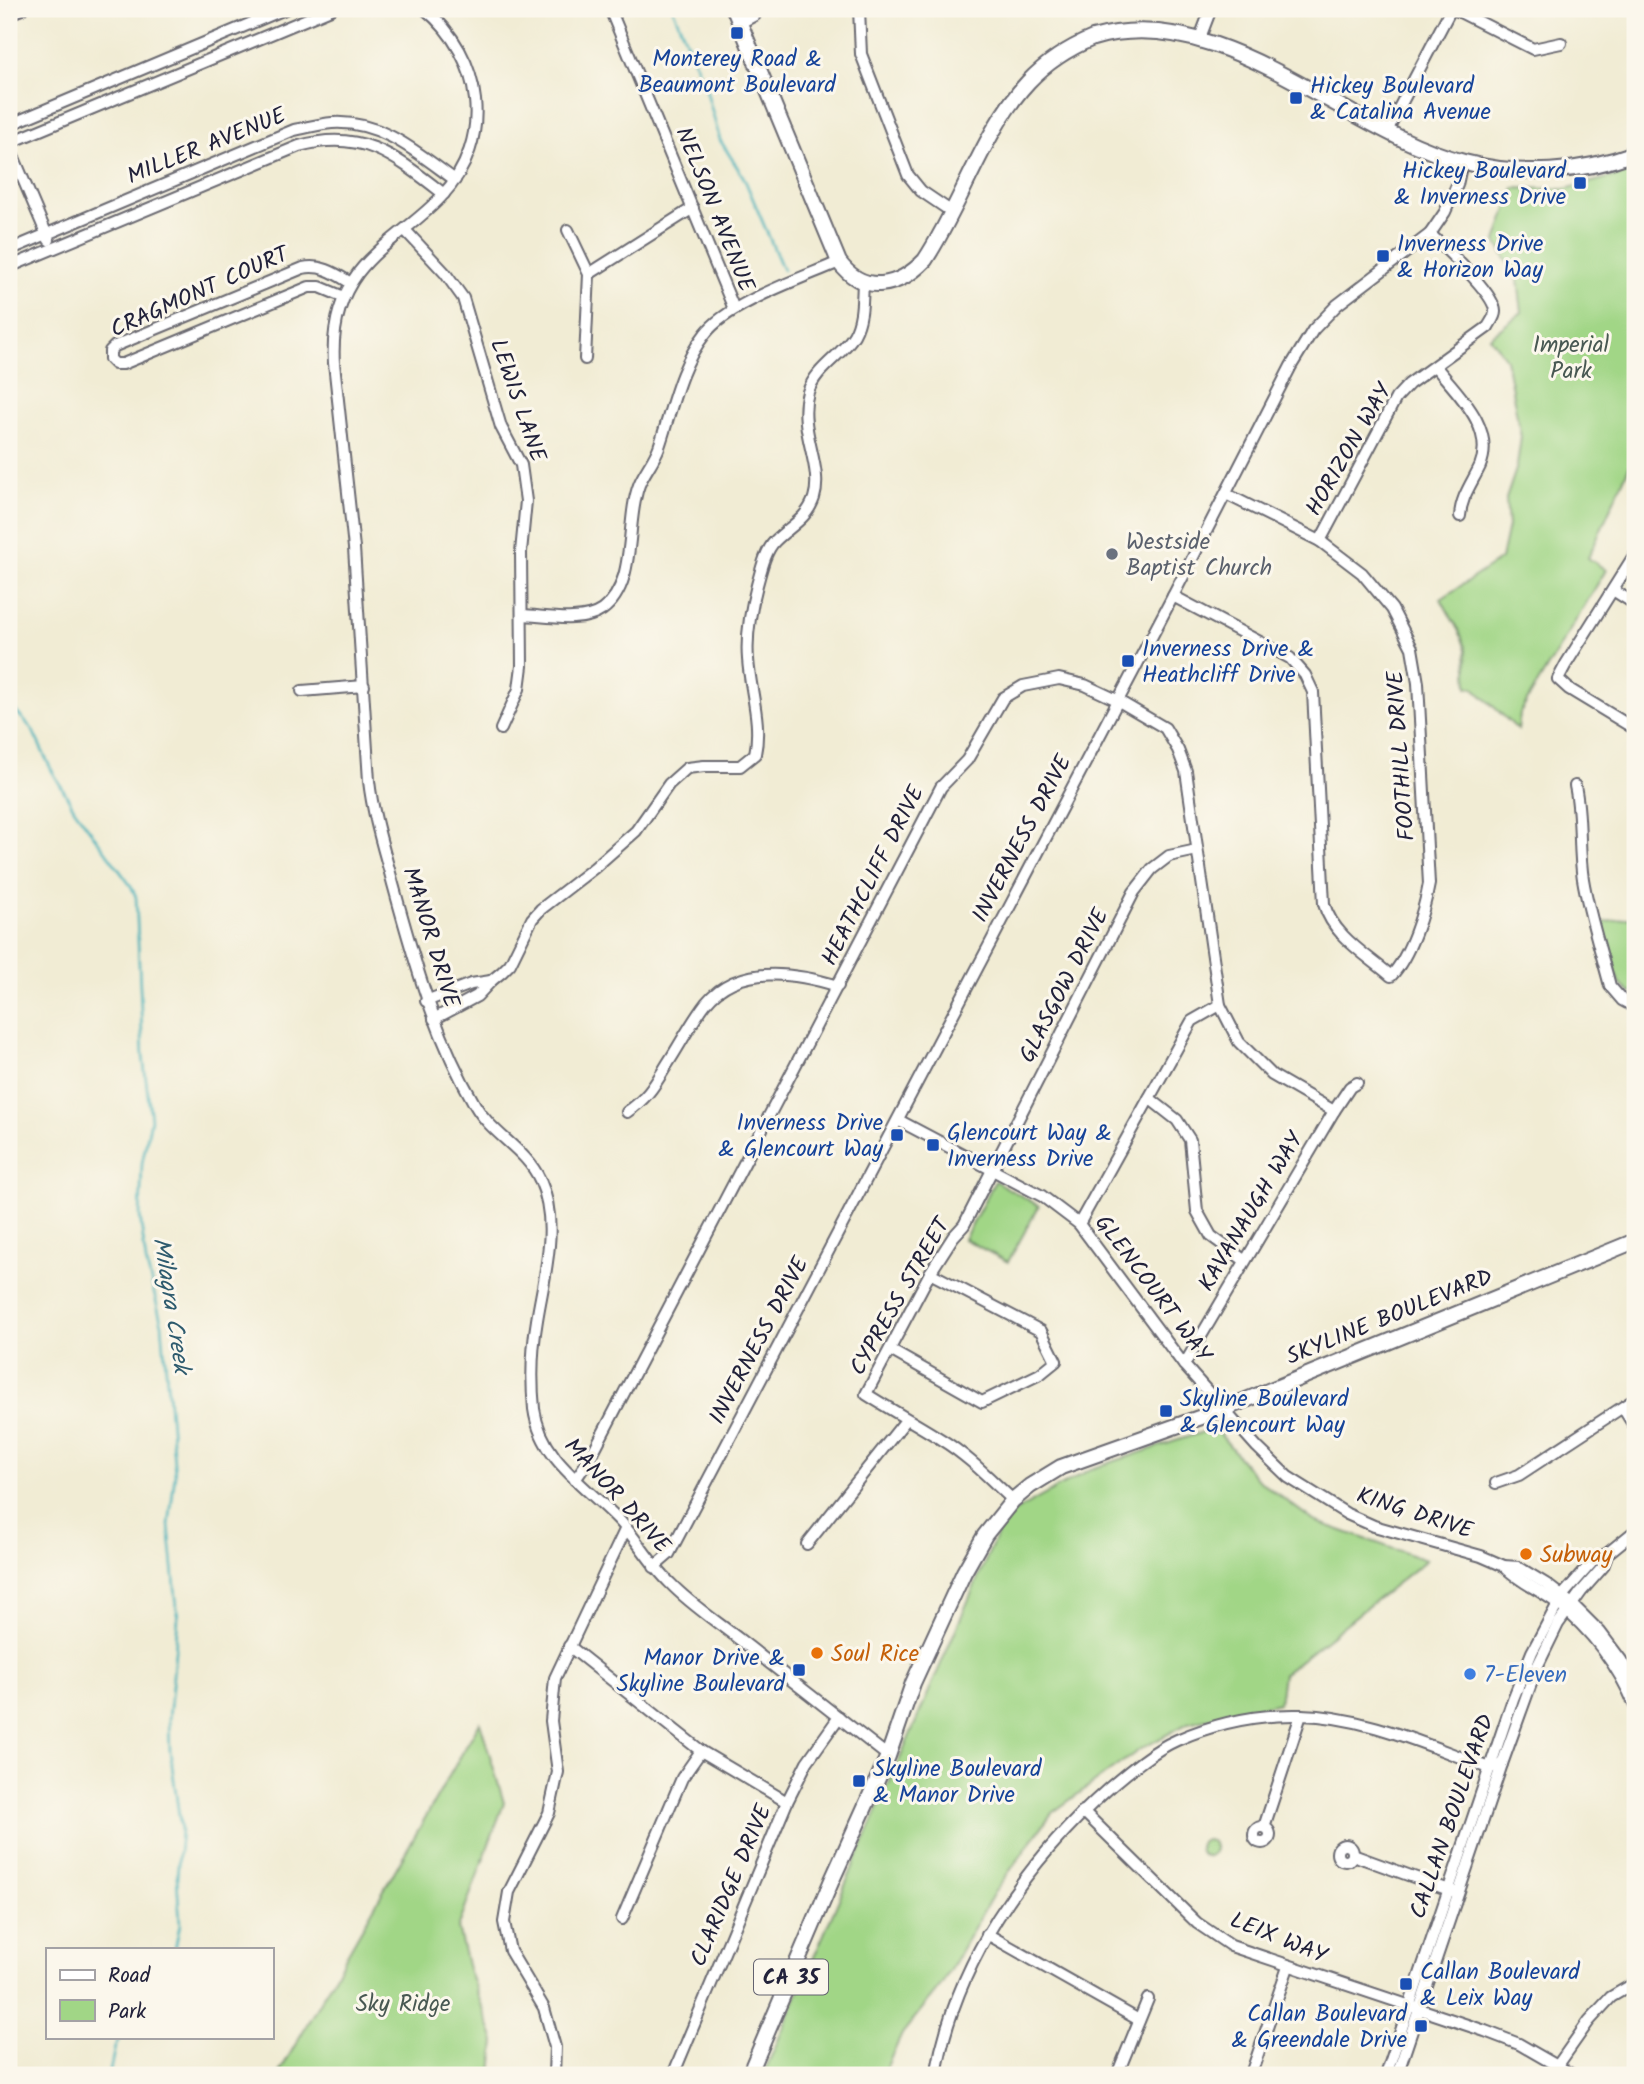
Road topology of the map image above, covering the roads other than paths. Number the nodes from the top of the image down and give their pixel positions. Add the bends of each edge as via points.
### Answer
1 (22, 9) edge
2 (285, 9) edge
3 (331, 9) edge
4 (425, 9) edge
5 (610, 9) edge
6 (734, 9) edge
7 (757, 9) edge
8 (859, 9) edge
9 (1211, 9) edge
10 (1452, 9) edge
11 (9, 14) edge
12 (740, 23) junction
13 (1201, 35) junction
14 (1561, 43) dead end
15 (9, 125) edge
16 (1388, 129) junction
17 (9, 144) edge
18 (1635, 153) edge
19 (1462, 162) junction
20 (455, 180) junction
21 (444, 194) junction
22 (693, 208) junction
23 (952, 212) junction
24 (404, 230) junction
25 (568, 230) dead end
26 (46, 233) junction
27 (1430, 233) junction
28 (52, 249) junction
29 (9, 250) edge
30 (839, 262) junction
31 (9, 267) edge
32 (589, 274) junction
33 (863, 282) junction
34 (351, 283) junction
35 (344, 297) junction
36 (734, 309) junction
37 (585, 359) dead end
38 (1435, 366) junction
39 (1226, 494) junction
40 (1460, 516) dead end
41 (1320, 541) junction
42 (1635, 554) edge
43 (1613, 590) junction
44 (1173, 596) junction
45 (1635, 604) edge
46 (523, 615) junction
47 (364, 686) junction
48 (302, 691) dead end
49 (1117, 700) junction
50 (501, 729) dead end
51 (1635, 729) edge
52 (1575, 786) dead end
53 (1197, 850) junction
54 (491, 981) junction
55 (838, 986) junction
56 (426, 1001) junction
57 (1220, 1005) junction
58 (1635, 1007) edge
59 (434, 1019) junction
60 (1635, 1032) edge
61 (1635, 1043) edge
62 (1357, 1083) dead end
63 (1149, 1098) junction
64 (1334, 1111) junction
65 (627, 1112) dead end
66 (898, 1120) junction
67 (993, 1169) junction
68 (1079, 1224) junction
69 (1635, 1241) edge
70 (1244, 1260) junction
71 (930, 1273) junction
72 (890, 1350) junction
73 (1184, 1365) junction
74 (1635, 1399) edge
75 (1623, 1408) junction
76 (1224, 1409) junction
77 (906, 1420) junction
78 (1635, 1427) edge
79 (575, 1480) junction
80 (1496, 1483) dead end
81 (1013, 1500) junction
82 (626, 1528) junction
83 (1635, 1531) edge
84 (807, 1544) dead end
85 (654, 1567) junction
86 (1565, 1604) junction
87 (569, 1646) junction
88 (1635, 1684) edge
89 (1635, 1706) edge
90 (1301, 1715) junction
91 (839, 1717) junction
92 (701, 1751) junction
93 (888, 1756) junction
94 (1502, 1764) junction
95 (1490, 1768) junction
96 (787, 1802) junction
97 (1083, 1811) junction
98 (1264, 1828) dead end
99 (1353, 1855) dead end
100 (1453, 1892) junction
101 (622, 1919) dead end
102 (987, 1934) junction
103 (1288, 1967) junction
104 (1635, 1983) edge
105 (1149, 1999) dead end
106 (1415, 2007) junction
107 (1139, 2020) junction
108 (1558, 2065) junction
109 (1251, 2074) edge
110 (554, 2075) edge
111 (673, 2075) edge
112 (749, 2075) edge
113 (936, 2075) edge
114 (1117, 2075) edge
115 (1386, 2075) edge
116 (1397, 2075) edge
117 (1573, 2075) edge

1 - 11 street
2 - 15 street
3 - 17 street
4 - 20 street, MANOR DRIVE via 462,51 474,92 473,136
5 - 22 street, NELSON AVENUE
6 - 12 main road
7 - 12 street
8 - 23 street via 861,54 908,176
9 - 13 street
10 - 14 street via 1533,50
10 - 16 street
12 - 30 main road
13 - 16 main road
13 - 23 main road via 1159,28 1120,31 1055,58 1029,81 1007,110
16 - 19 main road
17 - 26 street
18 - 19 main road via 1558,170 1511,170
19 - 27 street, INVERNESS DRIVE via 1445,212
20 - 21 street, MANOR DRIVE
20 - 26 street, MILLER AVENUE via 407,144 382,132 332,123 294,130
21 - 24 street, MANOR DRIVE
21 - 28 street, MILLER AVENUE via 381,149 359,141 316,141
22 - 32 street
22 - 36 street, NELSON AVENUE
23 - 33 main road via 916,270 896,281
24 - 34 street, MANOR DRIVE
24 - 46 street, LEWIS LANE via 463,298 501,427 520,465 526,501 521,552
25 - 32 street
26 - 28 street
26 - 29 street, MILLER AVENUE
27 - 38 street, HORIZON WAY via 1472,276 1493,302 1495,313 1488,327
27 - 39 street, INVERNESS DRIVE via 1337,305 1313,330
28 - 31 street, MILLER AVENUE
30 - 33 main road
30 - 36 street
32 - 37 street
33 - 54 street via 860,320 853,337 820,371 808,391 804,414 816,477 815,496 801,519 773,542 757,586 747,657 759,736 755,754 740,766 687,768 669,784 636,831 541,909 510,964
34 - 35 street, MANOR DRIVE
34 - 35 street, CRAGMONT COURT via 328,270 303,268 116,346 110,359 123,364 309,287
35 - 47 street, MANOR DRIVE via 333,351
36 - 46 street via 705,333 680,378 658,450 638,486 625,571 615,594 601,610 581,617
38 - 40 street via 1478,422 1484,446
38 - 41 street, HORIZON WAY via 1396,398
39 - 41 street, FOOTHILL DRIVE
39 - 44 street, INVERNESS DRIVE
41 - 44 street, FOOTHILL DRIVE via 1362,573 1392,608 1412,648 1418,683 1429,884 1402,965 1391,976 1328,918 1312,692 1305,675 1290,658
42 - 43 street
43 - 45 street
43 - 51 street via 1558,679
44 - 49 street, INVERNESS DRIVE
46 - 50 street, LEWIS LANE via 519,689
47 - 48 street
47 - 56 street, MANOR DRIVE via 371,798
49 - 53 street, HEATHCLIFF DRIVE via 1165,728 1178,750 1186,771
49 - 55 street, HEATHCLIFF DRIVE via 1059,678 1023,686 1003,698 967,760 941,787
49 - 66 street, INVERNESS DRIVE
52 - 58 street via 1583,880 1610,986
53 - 57 street, HEATHCLIFF DRIVE
53 - 67 street, GLASGOW DRIVE via 1169,856 1134,892
54 - 56 street
54 - 59 street via 477,996
55 - 65 street via 806,976 776,974 726,987 707,1002 644,1101
55 - 79 street, HEATHCLIFF DRIVE
56 - 59 street, MANOR DRIVE
57 - 63 street via 1192,1021
57 - 64 street, HEATHCLIFF DRIVE via 1240,1042 1272,1075
59 - 79 street, MANOR DRIVE via 476,1108 528,1160 542,1183 549,1252 533,1357 534,1411 551,1454
60 - 61 street
62 - 64 street, KAVANAUGH WAY
63 - 68 street
63 - 70 street via 1177,1120 1190,1140 1197,1211 1211,1236
64 - 70 street, KAVANAUGH WAY
66 - 67 street, GLENCOURT WAY
66 - 85 street, INVERNESS DRIVE via 669,1554
67 - 68 street, GLENCOURT WAY via 1042,1196
67 - 71 street, CYPRESS STREET via 964,1225
68 - 73 street, GLENCOURT WAY
69 - 76 main road, SKYLINE BOULEVARD / CA 35
70 - 73 street, KAVANAUGH WAY
71 - 72 street, CYPRESS STREET
71 - 72 street via 1041,1331 1056,1361 1040,1374 982,1402
72 - 77 street, CYPRESS STREET via 866,1394
73 - 76 street, GLENCOURT WAY
74 - 75 street
75 - 78 street
75 - 80 street via 1518,1475
76 - 81 main road, SKYLINE BOULEVARD / CA 35 via 1062,1467
76 - 86 street, KING DRIVE via 1288,1477 1347,1514 1392,1532 1480,1556
77 - 81 street, CYPRESS STREET via 943,1440
77 - 84 street
79 - 82 street, MANOR DRIVE
81 - 93 main road, SKYLINE BOULEVARD / CA 35 via 964,1572 914,1683
82 - 85 street, MANOR DRIVE
82 - 87 street
83 - 86 street, CALLAN BOULEVARD via 1608,1553 1603,1567
85 - 91 street, MANOR DRIVE
86 - 88 street, KING DRIVE via 1609,1644
86 - 89 street, KING DRIVE via 1614,1665
86 - 94 street, CALLAN BOULEVARD
86 - 95 street, CALLAN BOULEVARD via 1522,1674
87 - 92 street
87 - 110 street via 555,1678 551,1721 558,1772 549,1813 509,1892 504,1923 510,1951 544,2008 555,2047
90 - 95 street via 1374,1728
90 - 97 street via 1244,1718 1175,1741 1127,1773
90 - 98 street
91 - 93 street, MANOR DRIVE
91 - 96 street, CLARIDGE DRIVE via 807,1762
92 - 96 street
92 - 101 street via 682,1778
93 - 112 main road, SKYLINE BOULEVARD / CA 35
94 - 95 street
94 - 100 street, CALLAN BOULEVARD
95 - 100 street, CALLAN BOULEVARD
96 - 111 street, CLARIDGE DRIVE
97 - 102 street via 1027,1874
97 - 103 street, LEIX WAY via 1197,1923 1231,1946
99 - 100 street
100 - 106 street, CALLAN BOULEVARD
102 - 107 street
102 - 113 street via 942,2039
103 - 106 street, LEIX WAY
103 - 109 street
104 - 108 street via 1611,1997
105 - 107 street
106 - 108 street, LEIX WAY via 1519,2044
106 - 115 street, CALLAN BOULEVARD
106 - 116 street, CALLAN BOULEVARD
107 - 114 street
108 - 117 street, LEIX WAY

